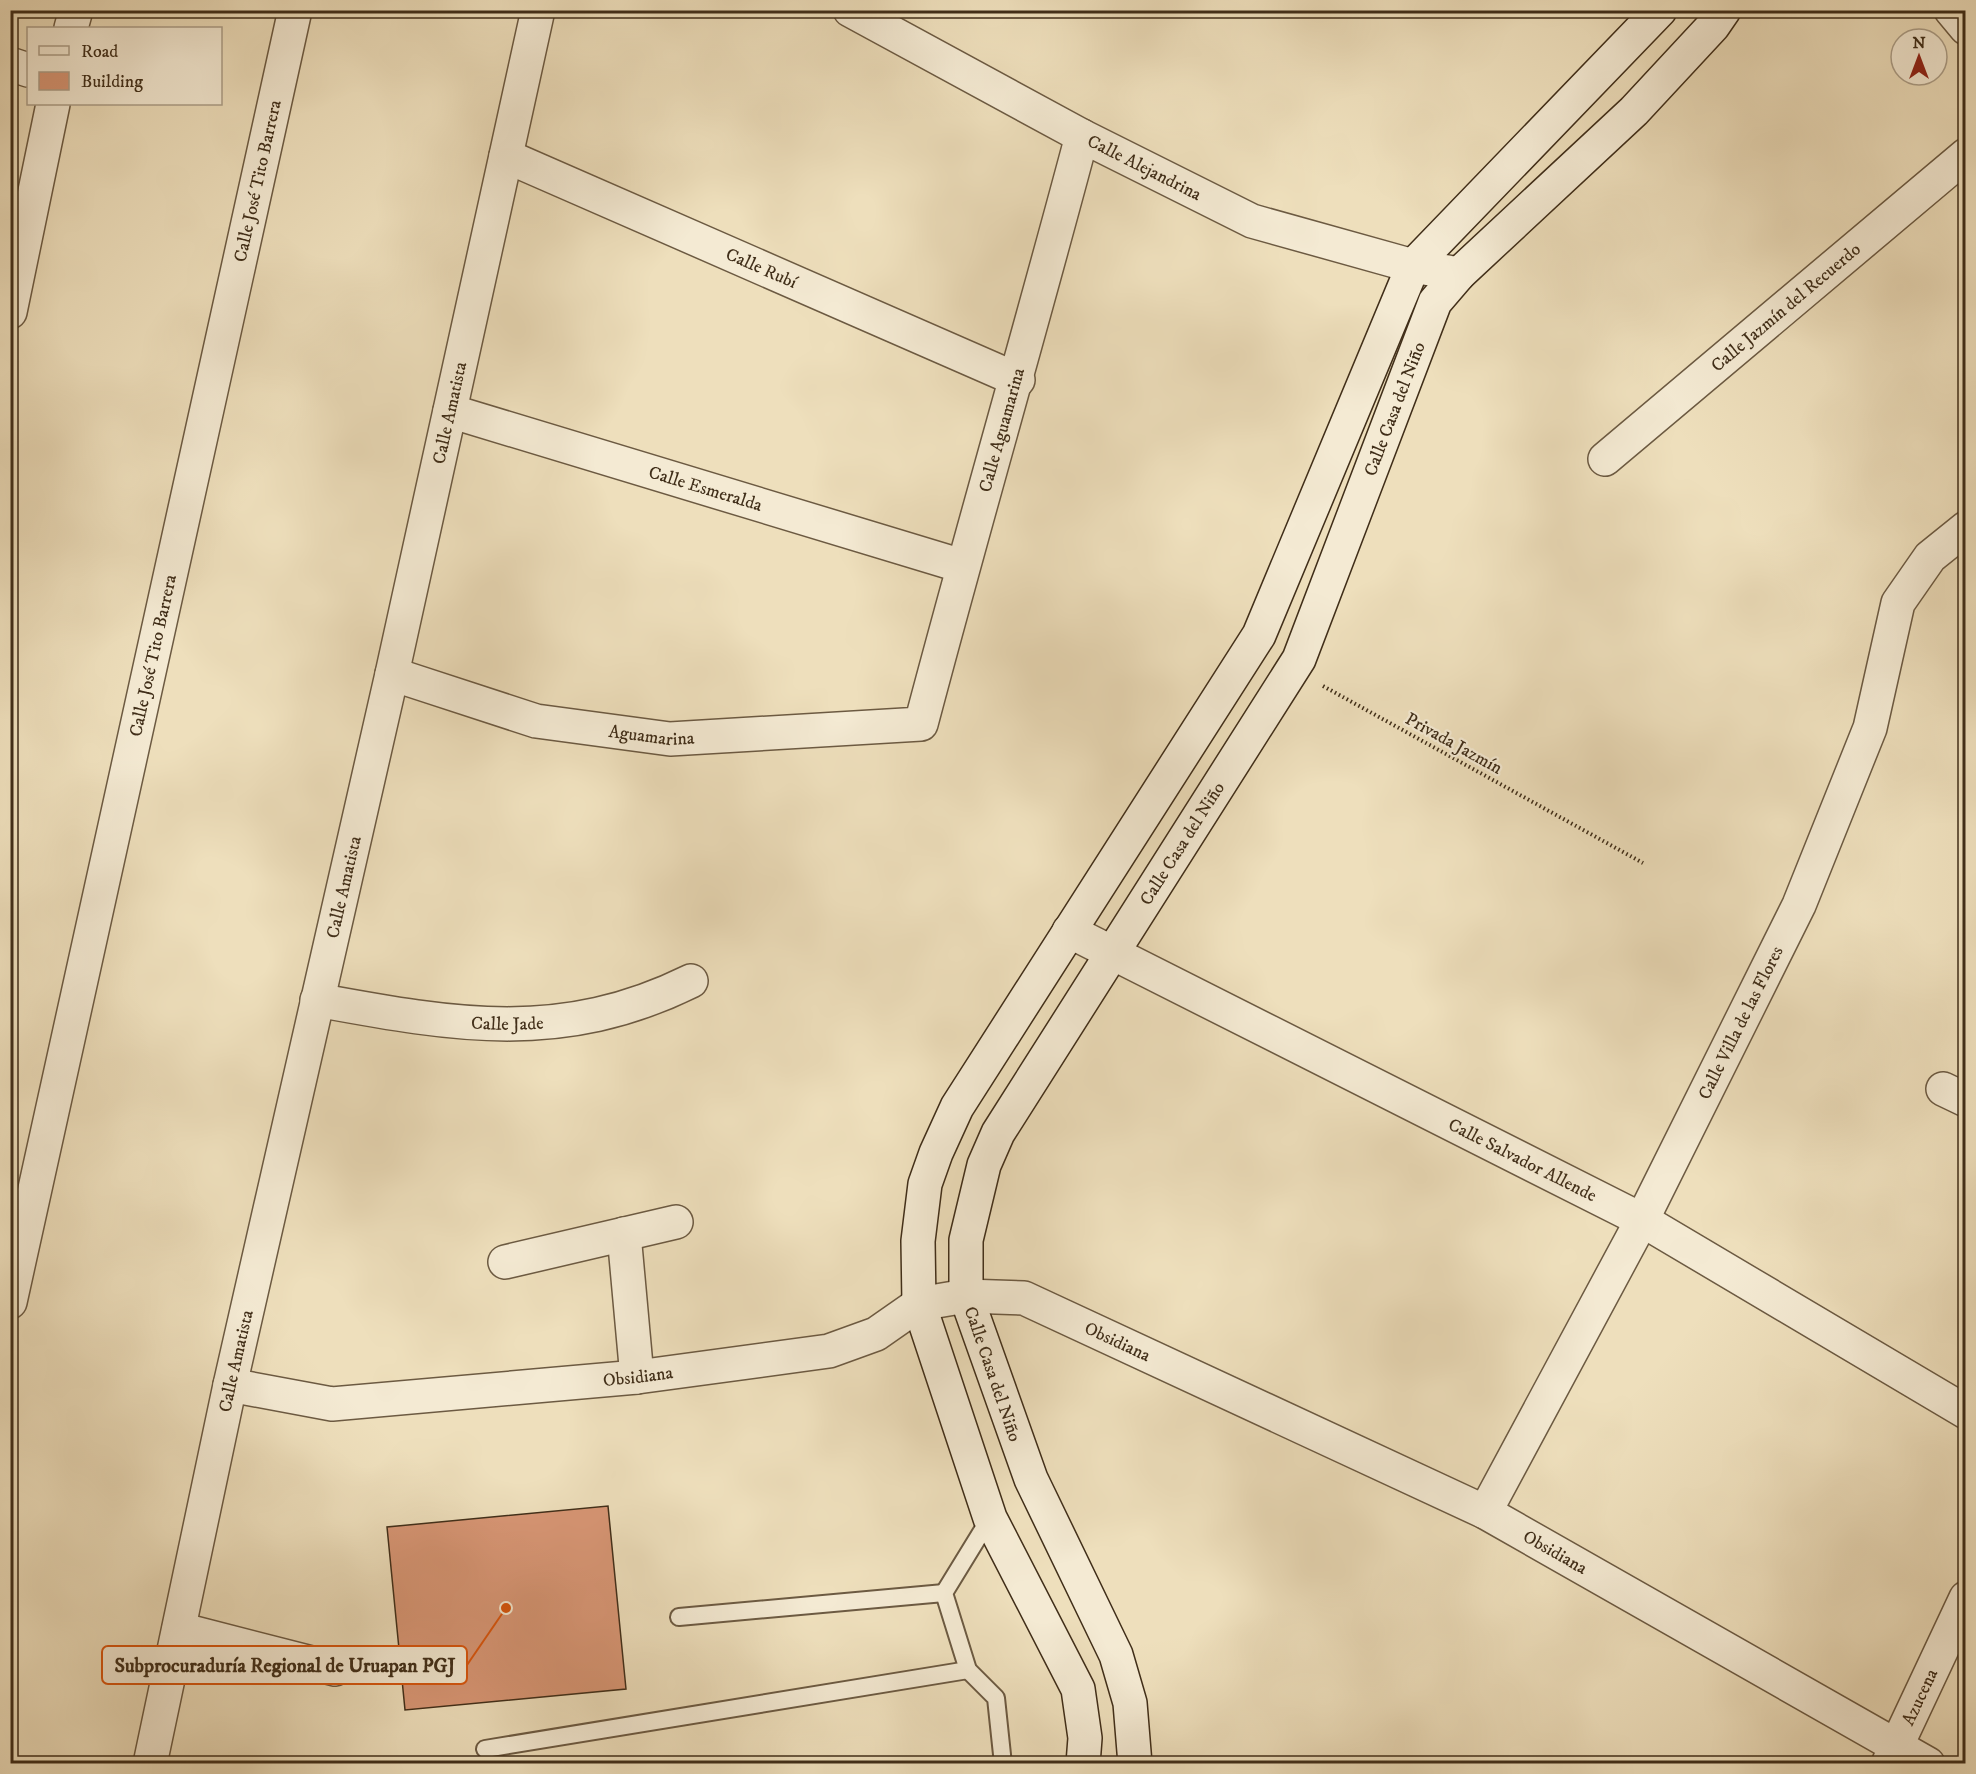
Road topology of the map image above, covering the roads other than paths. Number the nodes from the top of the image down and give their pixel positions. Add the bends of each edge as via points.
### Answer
1 (76, 10) edge
2 (295, 10) edge
3 (538, 10) edge
4 (850, 10) edge
5 (1660, 10) edge
6 (1724, 10) edge
7 (1951, 10) edge
8 (71, 27) edge
9 (1965, 28) edge
10 (10, 64) edge
11 (27, 70) edge
12 (53, 105) edge
13 (1083, 136) junction
14 (1965, 155) edge
15 (506, 156) junction
16 (1413, 266) junction
17 (1459, 274) junction
18 (10, 312) edge
19 (1018, 380) junction
20 (450, 411) junction
21 (1605, 459) dead end
22 (1965, 528) edge
23 (962, 566) junction
24 (392, 674) junction
25 (921, 724) joint
26 (1069, 931) junction
27 (1112, 954) junction
28 (691, 981) dead end
29 (317, 1000) junction
30 (1642, 1220) junction
31 (676, 1222) dead end
32 (624, 1234) junction
33 (505, 1262) dead end
34 (966, 1296) junction
35 (10, 1302) edge
36 (919, 1304) junction
37 (637, 1377) junction
38 (230, 1385) junction
39 (1965, 1412) edge
40 (1485, 1512) junction
41 (990, 1518) junction
42 (944, 1593) junction
43 (1965, 1598) edge
44 (679, 1617) dead end
45 (178, 1629) junction
46 (335, 1669) dead end
47 (968, 1670) junction
48 (485, 1749) dead end
49 (1892, 1755) edge
50 (150, 1764) edge
51 (1003, 1764) edge
52 (1083, 1764) edge
53 (1135, 1764) edge
54 (1928, 1764) edge

1 - 8 street
2 - 35 street, Calle José Tito Barrera
3 - 15 street, Calle Amatista
4 - 13 street, Calle Alejandrina
5 - 16 street, Calle Casa del Niño
6 - 17 street, Calle Casa del Niño via 1713,27 1634,111
7 - 9 street
10 - 11 street
12 - 18 street
13 - 16 street, Calle Alejandrina via 1252,221
13 - 19 street, Calle Aguamarina
14 - 21 street, Calle Jazmín del Recuerdo
15 - 19 street, Calle Rubí
15 - 20 street, Calle Amatista
16 - 17 street, Calle Alejandrina
16 - 26 street, Calle Casa del Niño via 1259,635
17 - 27 street, Calle Casa del Niño via 1435,302 1299,659
19 - 23 street, Calle Aguamarina
20 - 23 street, Calle Esmeralda
20 - 24 street, Calle Amatista
22 - 30 street, Calle Villa de las Flores via 1930,557 1898,603 1870,728 1798,905
23 - 25 street, Calle Aguamarina
24 - 25 street, Aguamarina via 536,721 670,739
24 - 29 street, Calle Amatista
26 - 27 street, Calle Salvador Allende
26 - 36 street, Calle Casa del Niño via 957,1107 936,1152 925,1184 918,1241
27 - 30 street, Calle Salvador Allende
27 - 34 street, Calle Casa del Niño via 998,1133 984,1164 966,1239
28 - 29 street, Calle Jade via 652,1000 542,1024 449,1020
29 - 38 street, Calle Amatista
30 - 39 street, Calle Salvador Allende
30 - 40 street, Calle Villa de las Flores
31 - 32 street
32 - 33 street
32 - 37 street
34 - 36 street, Obsidiana
34 - 40 street, Obsidiana via 1024,1298
34 - 53 street, Calle Casa del Niño via 1031,1479 1116,1655 1130,1703
36 - 37 street, Obsidiana via 876,1334 829,1351
36 - 41 street, Calle Casa del Niño
37 - 38 street, Obsidiana via 332,1404
38 - 45 street, Calle Amatista
40 - 49 street, Obsidiana
41 - 42 lane
41 - 52 street, Calle Casa del Niño via 1078,1689 1085,1738
42 - 44 lane
42 - 47 lane
43 - 49 street, Azucena
45 - 46 street
45 - 50 street, Calle Amatista
47 - 48 lane
47 - 51 lane via 996,1698
49 - 54 street, Obsidiana

